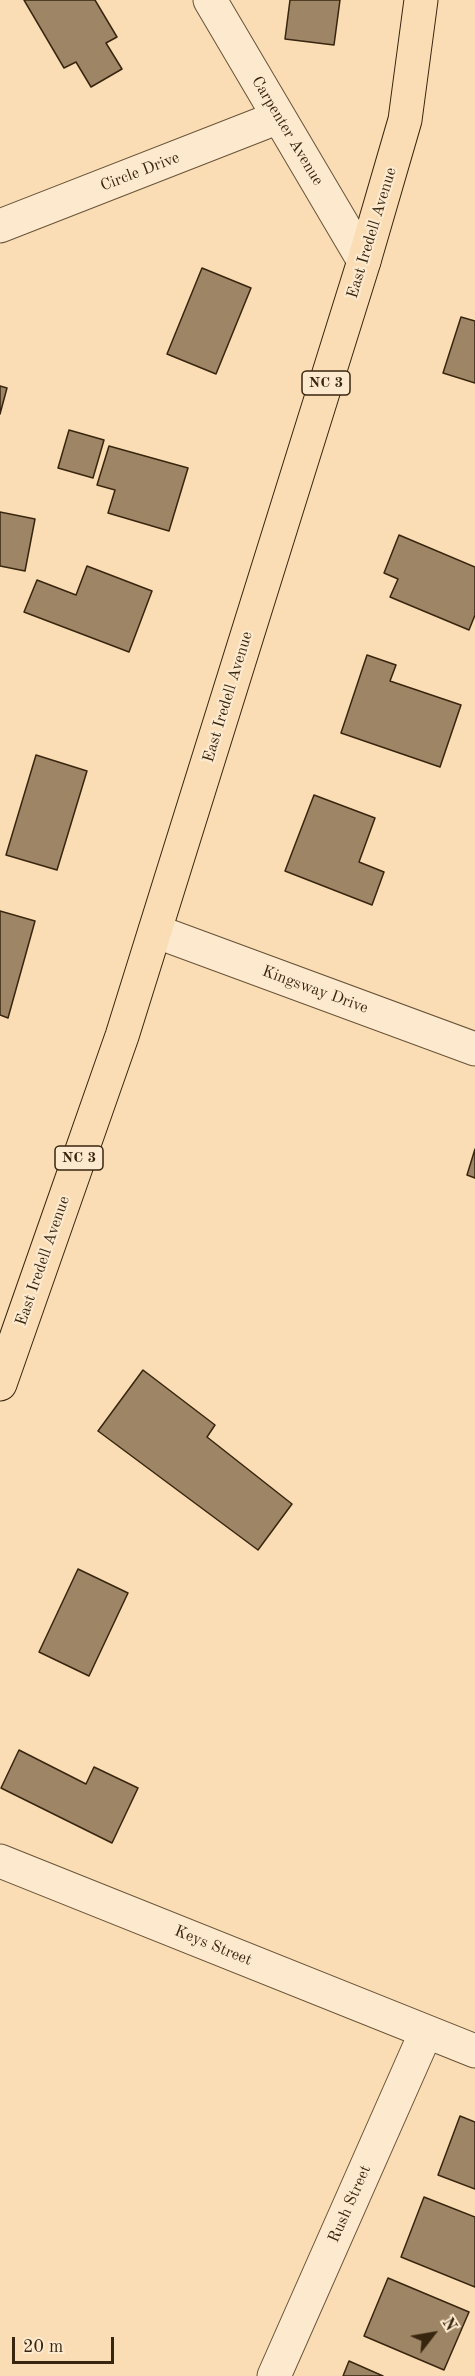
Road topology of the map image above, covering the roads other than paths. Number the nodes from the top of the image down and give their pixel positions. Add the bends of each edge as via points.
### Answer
1 (210, 0) edge
2 (422, 0) edge
3 (279, 117) junction
4 (0, 226) edge
5 (364, 261) junction
6 (155, 931) junction
7 (475, 1049) edge
8 (0, 1384) edge
9 (0, 1861) edge
10 (426, 2032) junction
11 (475, 2051) edge
12 (274, 2376) edge

1 - 3 street, Carpenter Avenue
2 - 5 main road, East Iredell Avenue / NC 3 via 405,120
3 - 4 street, Circle Drive
3 - 5 street, Carpenter Avenue
5 - 6 main road, East Iredell Avenue / NC 3
6 - 7 street, Kingsway Drive
6 - 8 main road, East Iredell Avenue / NC 3
9 - 10 street, Keys Street
10 - 11 street, Keys Street
10 - 12 street, Rush Street

